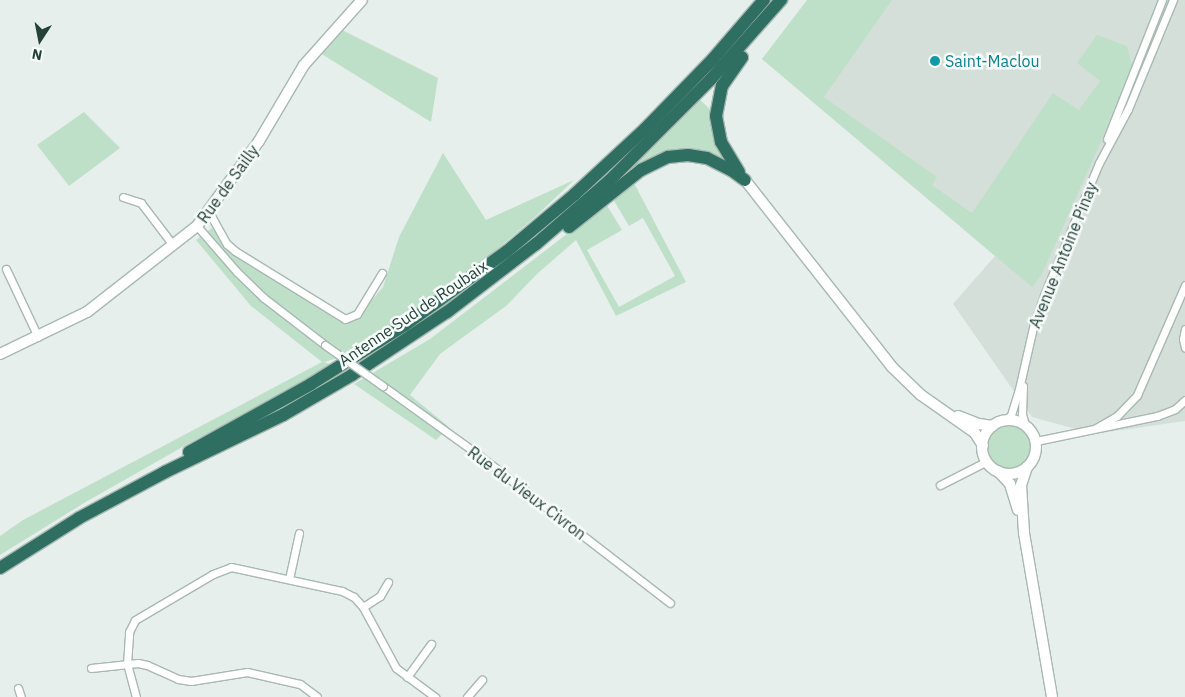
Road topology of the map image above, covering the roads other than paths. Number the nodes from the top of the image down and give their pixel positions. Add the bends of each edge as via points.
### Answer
1 (362, 0) edge
2 (764, 0) edge
3 (781, 0) edge
4 (790, 0) edge
5 (1162, 0) edge
6 (1173, 0) edge
7 (1143, 47) junction
8 (1152, 50) junction
9 (1099, 163) junction
10 (745, 180) junction
11 (123, 197) dead end
12 (209, 212) junction
13 (197, 226) junction
14 (173, 245) junction
15 (523, 254) junction
16 (6, 269) dead end
17 (382, 274) dead end
18 (1185, 285) edge
19 (1185, 329) edge
20 (38, 337) junction
21 (1185, 348) edge
22 (0, 354) edge
23 (1023, 376) junction
24 (1185, 400) edge
25 (945, 412) junction
26 (1006, 420) junction
27 (1025, 425) junction
28 (993, 426) junction
29 (1096, 428) junction
30 (1036, 441) junction
31 (983, 446) junction
32 (987, 461) junction
33 (1027, 467) junction
34 (998, 471) junction
35 (940, 485) dead end
36 (299, 533) dead end
37 (1024, 533) junction
38 (0, 559) edge
39 (0, 568) edge
40 (289, 579) junction
41 (388, 582) dead end
42 (670, 604) dead end
43 (363, 606) junction
44 (432, 644) dead end
45 (127, 664) junction
46 (91, 668) dead end
47 (407, 677) junction
48 (482, 680) dead end
49 (18, 688) dead end
50 (21, 697) edge
51 (136, 697) edge
52 (317, 697) edge
53 (435, 697) edge
54 (467, 697) edge
55 (1052, 697) edge

1 - 12 main road, Rue de Sailly via 304,65 259,142
2 - 38 highway, Antenne Sud de Roubaix via 685,89 599,173 515,245 447,296 306,387 68,516
3 - 15 highway, Antenne Sud de Roubaix via 712,79 644,148
4 - 10 highway via 731,71 719,97 716,116 719,135
5 - 7 street, Avenue Antoine Pinay
6 - 8 street, Avenue Antoine Pinay
7 - 8 street
7 - 9 street, Avenue Antoine Pinay
8 - 9 street, Avenue Antoine Pinay via 1128,109
9 - 23 street, Avenue Antoine Pinay via 1037,314
10 - 15 highway via 707,158 681,155 661,159 641,170 552,240
10 - 25 main road via 892,367 914,390
11 - 14 street via 141,204
12 - 13 main road, Rue de Sailly
12 - 17 street via 227,244 235,251 344,319 357,314
13 - 14 main road, Rue de Sailly
13 - 42 street, Rue du Vieux Civron, bridge via 264,298 487,461
14 - 20 main road, Rue de Sailly via 86,312
15 - 39 highway, Antenne Sud de Roubaix via 434,321 333,386 275,420 86,514
16 - 20 street
18 - 29 street via 1137,395 1116,416
19 - 21 street
20 - 22 main road, Rue de Sailly
23 - 26 street, Avenue Antoine Pinay via 1012,412
23 - 27 street, Avenue Antoine Pinay via 1022,414
24 - 29 street via 1175,409 1158,416
25 - 28 main road
25 - 31 main road via 975,433
26 - 27 main road
26 - 28 main road
27 - 30 main road
28 - 31 main road via 985,436
29 - 30 street
30 - 33 main road via 1035,455
31 - 32 main road
32 - 34 main road
32 - 35 street
33 - 34 main road via 1013,473
33 - 37 main road via 1021,485
34 - 37 main road via 1011,486
36 - 40 street
37 - 55 main road
40 - 43 street via 342,591
40 - 45 street via 238,568 220,569 134,620 128,632
41 - 43 street via 380,596
43 - 47 street via 393,662
44 - 47 street
45 - 46 street
45 - 51 street
45 - 52 street via 147,665 185,681 246,672 300,684
47 - 53 street
48 - 54 street
49 - 50 street

